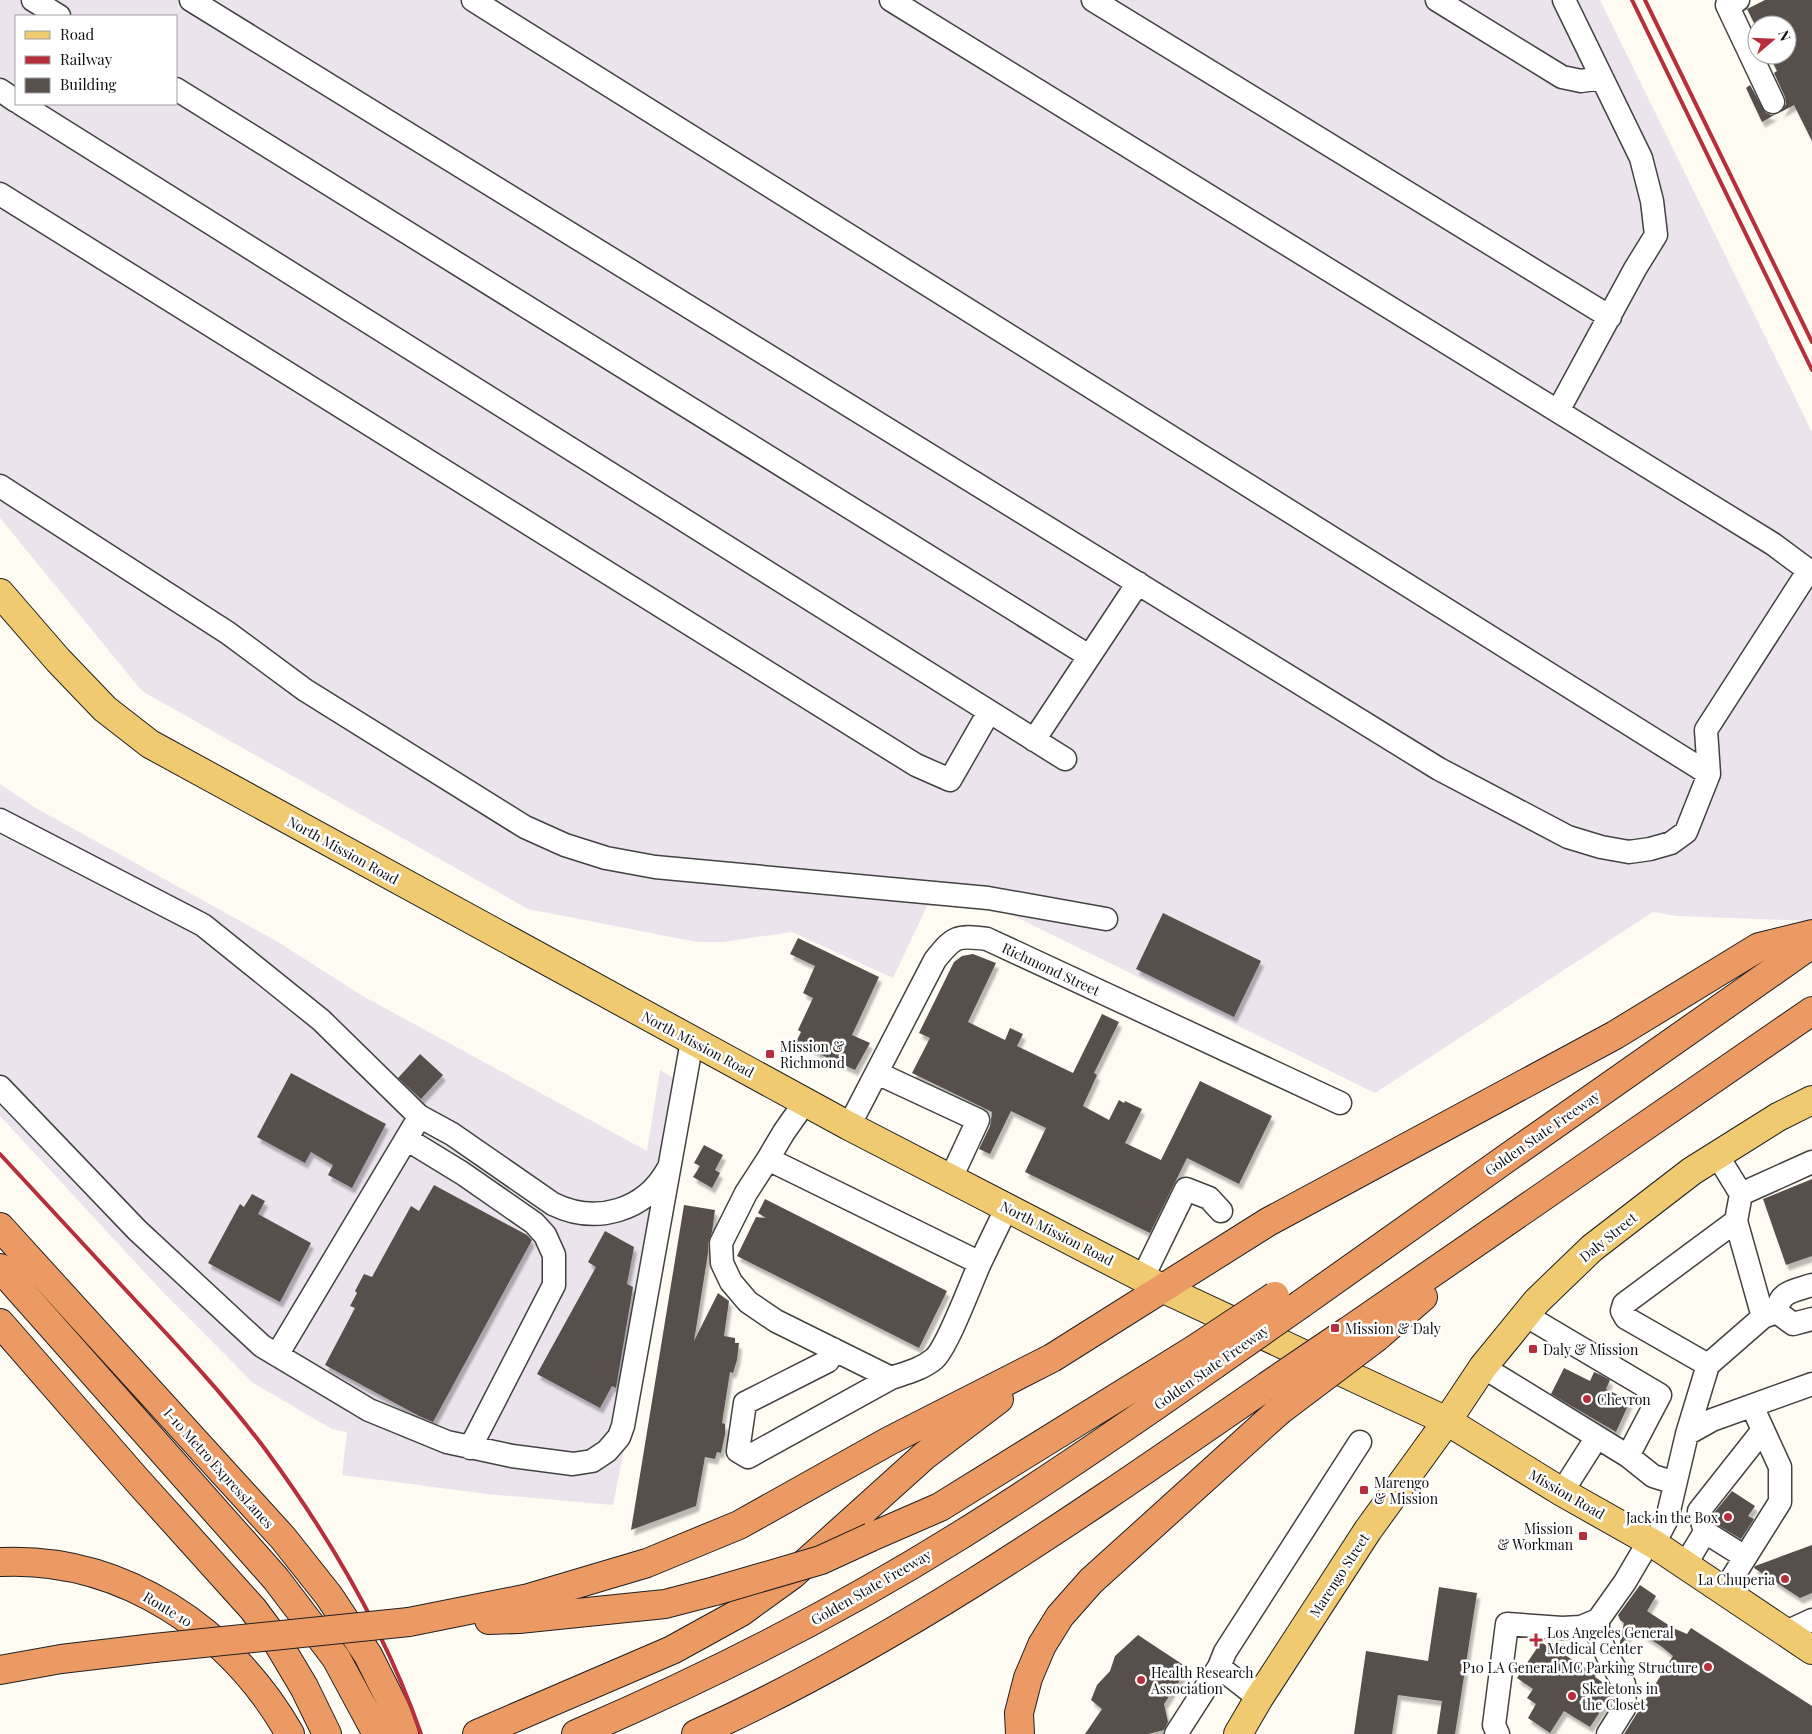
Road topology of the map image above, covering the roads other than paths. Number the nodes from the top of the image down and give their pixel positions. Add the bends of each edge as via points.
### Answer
1 (33, 0) edge
2 (191, 0) edge
3 (473, 0) edge
4 (891, 0) edge
5 (1093, 0) edge
6 (1437, 0) edge
7 (1564, 0) edge
8 (1738, 0) edge
9 (57, 15) edge
10 (1602, 78) junction
11 (0, 90) edge
12 (178, 90) edge
13 (15, 100) edge
14 (1773, 102) dead end
15 (23, 105) edge
16 (0, 194) edge
17 (1610, 317) junction
18 (1558, 411) junction
19 (0, 486) edge
20 (1810, 572) edge
21 (1138, 583) junction
22 (0, 593) edge
23 (1089, 656) junction
24 (989, 712) junction
25 (1034, 740) junction
26 (1064, 759) dead end
27 (1709, 774) junction
28 (0, 820) edge
29 (1106, 919) dead end
30 (1812, 934) edge
31 (1812, 944) edge
32 (1812, 1011) edge
33 (692, 1041) junction
34 (876, 1073) junction
35 (0, 1087) edge
36 (1812, 1100) edge
37 (806, 1102) junction
38 (1340, 1103) dead end
39 (419, 1116) junction
40 (849, 1126) junction
41 (408, 1140) junction
42 (1717, 1155) junction
43 (768, 1158) junction
44 (1812, 1162) edge
45 (670, 1166) junction
46 (951, 1178) junction
47 (1741, 1194) junction
48 (1527, 1206) junction
49 (1007, 1207) junction
50 (1221, 1211) dead end
51 (1736, 1221) junction
52 (0, 1227) edge
53 (980, 1263) junction
54 (1356, 1265) junction
55 (0, 1268) edge
56 (1153, 1283) junction
57 (1812, 1285) edge
58 (1525, 1315) junction
59 (1770, 1315) junction
60 (1812, 1319) edge
61 (0, 1323) edge
62 (833, 1349) junction
63 (278, 1355) junction
64 (1204, 1357) junction
65 (1052, 1358) junction
66 (1708, 1365) junction
67 (1483, 1367) junction
68 (891, 1378) junction
69 (1812, 1384) edge
70 (1752, 1406) junction
71 (1447, 1421) junction
72 (1763, 1430) junction
73 (1687, 1434) junction
74 (1597, 1437) junction
75 (1360, 1442) dead end
76 (470, 1448) junction
77 (1628, 1456) junction
78 (1675, 1483) junction
79 (1562, 1492) junction
80 (1702, 1521) junction
81 (1651, 1542) junction
82 (1751, 1548) junction
83 (0, 1562) edge
84 (1685, 1565) junction
85 (1724, 1591) junction
86 (524, 1608) junction
87 (1598, 1620) junction
88 (1812, 1620) edge
89 (1786, 1632) junction
90 (1812, 1650) edge
91 (0, 1658) edge
92 (61, 1659) junction
93 (1219, 1667) junction
94 (0, 1670) edge
95 (1259, 1698) junction
96 (739, 1715) junction
97 (290, 1734) edge
98 (327, 1734) edge
99 (376, 1734) edge
100 (404, 1734) edge
101 (477, 1734) edge
102 (576, 1734) edge
103 (696, 1734) edge
104 (708, 1734) edge
105 (1020, 1734) edge
106 (1176, 1734) edge
107 (1238, 1734) edge
108 (1498, 1734) edge
109 (1608, 1734) edge

1 - 9 street
2 - 21 street
3 - 27 street
4 - 18 street
5 - 17 street
6 - 10 street via 1562,77 1581,81
7 - 10 street
8 - 14 street via 1727,5
10 - 17 street via 1641,158 1652,201 1656,235
11 - 13 street
12 - 23 street
15 - 24 street
16 - 24 street via 916,765 950,780
17 - 18 street
18 - 20 street via 1773,544
19 - 29 street via 228,633 305,690 525,827 565,845 606,858 655,867 988,898
20 - 27 street via 1706,730
21 - 23 street
21 - 27 street via 1439,769 1568,837 1629,852 1671,843 1686,832
22 - 33 main road, North Mission Road via 105,709 150,744
23 - 25 street
24 - 25 street
25 - 26 street
28 - 39 street via 204,925 321,1020
30 - 56 highway via 1759,947 1615,1034
31 - 54 highway, Golden State Freeway
32 - 48 highway
33 - 37 main road, North Mission Road
33 - 45 street
34 - 38 street, Richmond Street via 934,960 950,942 965,936 987,939
34 - 40 street, Richmond Street
34 - 46 street via 978,1120
35 - 63 street via 137,1230 262,1346
36 - 42 main road, Daly Street
37 - 40 main road, North Mission Road
37 - 43 street
39 - 41 street
39 - 45 street via 452,1134 552,1204 571,1212 600,1214 629,1207 653,1190
40 - 46 main road, North Mission Road
41 - 63 street
41 - 76 street via 534,1223 545,1235 554,1256 554,1285
42 - 47 street
42 - 58 main road, Daly Street via 1592,1248
43 - 53 street
43 - 62 street via 721,1243 722,1263 731,1282 748,1302 776,1321
44 - 47 street
45 - 76 street via 624,1426 616,1442 597,1458 573,1464
46 - 49 main road, North Mission Road
47 - 51 street
48 - 96 highway, bridge via 1127,1482 980,1579 847,1658
48 - 105 highway, bridge via 1377,1337 1279,1411 1091,1581 1060,1616 1042,1645 1028,1678 1019,1713
49 - 53 street
49 - 56 main road, North Mission Road
50 - 56 street via 1209,1198 1186,1189
51 - 59 street
51 - 66 street via 1624,1304 1622,1311 1626,1318
52 - 100 highway, I-10 Metro ExpressLanes via 283,1538 329,1596 368,1655
53 - 68 street via 936,1358
54 - 64 highway, Golden State Freeway, bridge via 1301,1304
54 - 64 highway, bridge via 1275,1296
55 - 99 highway via 276,1579 336,1658
56 - 65 highway
56 - 71 main road, North Mission Road
57 - 59 street via 1785,1294
58 - 67 main road, Daly Street
58 - 77 street via 1660,1395
59 - 60 street via 1794,1324
59 - 66 street
61 - 98 highway via 252,1609 276,1640
62 - 68 street
62 - 68 street via 828,1360 744,1403 738,1451 748,1457
63 - 76 street via 369,1410
64 - 86 highway, bridge via 940,1507 821,1560 665,1604
64 - 102 highway, Golden State Freeway via 1056,1474 959,1536 778,1639 712,1673
65 - 86 highway via 889,1441 739,1525
65 - 101 highway via 924,1456 792,1575 741,1612 672,1650
66 - 73 street
67 - 71 main road, Daly Street
67 - 74 street
69 - 70 street
70 - 72 street
70 - 73 street via 1712,1420
71 - 79 main road, Mission Road
71 - 95 main road, Marengo Street via 1368,1530
72 - 80 street
72 - 82 street via 1780,1467 1780,1502
73 - 78 street
74 - 77 street
74 - 79 street
75 - 93 street via 1225,1652
77 - 78 street via 1653,1476
78 - 81 street via 1667,1519
79 - 81 main road, Mission Road
80 - 82 street
80 - 84 street
81 - 84 main road, Mission Road
81 - 87 street
82 - 85 street
83 - 97 highway, Route 10 via 76,1569 120,1583 165,1604 196,1625 230,1655 259,1686
84 - 85 main road, Mission Road
85 - 89 main road, Mission Road
86 - 92 highway, bridge
87 - 108 street via 1581,1627 1562,1628 1507,1624 1494,1725
87 - 109 street via 1598,1635 1624,1684 1625,1707
88 - 89 street
89 - 90 main road, Mission Road
91 - 92 highway
92 - 94 highway
93 - 95 street
93 - 106 street
95 - 107 main road, Marengo Street
96 - 103 highway
96 - 104 highway

